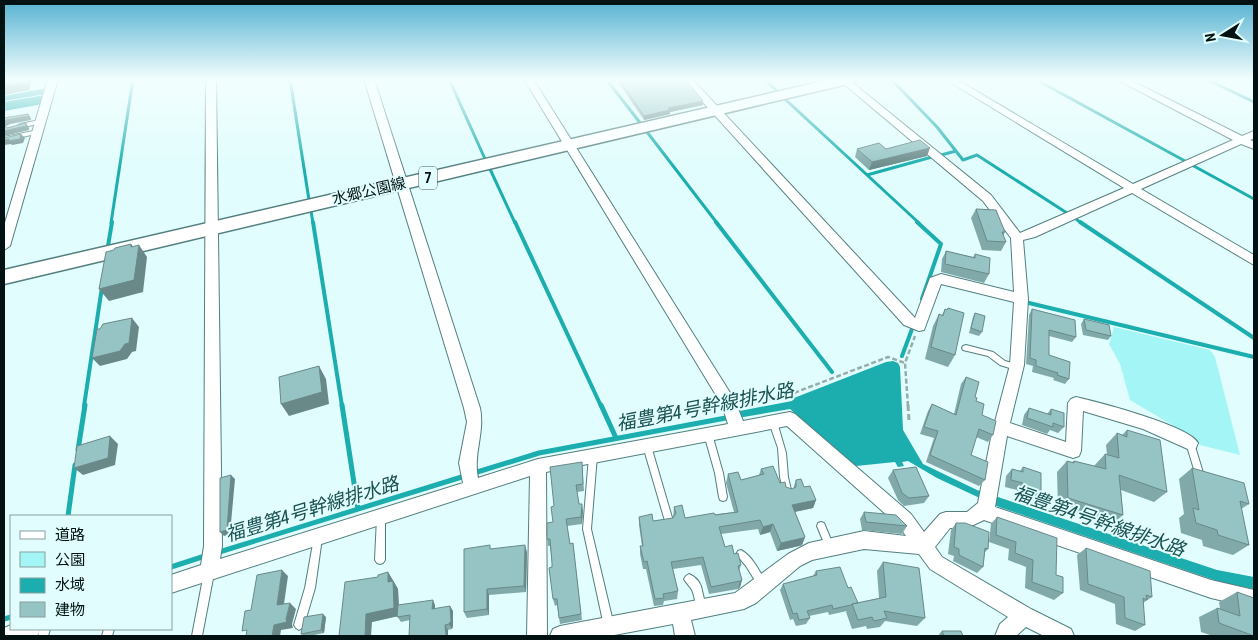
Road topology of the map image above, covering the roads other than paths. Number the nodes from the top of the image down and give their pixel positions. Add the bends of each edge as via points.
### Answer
1 (44, 109) edge
2 (211, 109) edge
3 (378, 109) edge
4 (546, 109) edge
5 (724, 109) edge
6 (880, 109) edge
7 (999, 109) edge
8 (1179, 109) edge
9 (715, 111) junction
10 (39, 127) junction
11 (10, 128) edge
12 (1254, 134) edge
13 (4, 139) edge
14 (1241, 140) junction
15 (569, 146) junction
16 (1254, 146) edge
17 (402, 183) junction
18 (1132, 189) junction
19 (212, 229) junction
20 (1017, 238) junction
21 (4, 246) edge
22 (1254, 262) edge
23 (4, 277) edge
24 (1021, 299) junction
25 (966, 348) dead end
26 (1016, 367) junction
27 (734, 417) junction
28 (772, 422) junction
29 (1002, 427) junction
30 (708, 434) junction
31 (1190, 443) joint
32 (647, 446) junction
33 (593, 456) junction
34 (538, 466) junction
35 (1200, 476) edge
36 (470, 479) junction
37 (788, 492) edge
38 (723, 497) dead end
39 (986, 502) junction
40 (381, 517) junction
41 (668, 521) edge
42 (821, 526) dead end
43 (318, 537) junction
44 (924, 546) junction
45 (830, 547) junction
46 (741, 554) dead end
47 (380, 560) dead end
48 (209, 572) junction
49 (689, 579) dead end
50 (172, 584) edge
51 (763, 585) junction
52 (1254, 599) edge
53 (701, 608) junction
54 (680, 612) junction
55 (1024, 616) junction
56 (299, 625) dead end
57 (609, 627) junction
58 (28, 630) edge
59 (1057, 635) edge
60 (7, 636) edge
61 (197, 636) edge
62 (537, 636) edge
63 (560, 636) edge
64 (685, 636) edge
65 (1005, 636) edge

1 - 10 street
2 - 19 street
3 - 17 street
4 - 15 street
5 - 9 main road, 水郷公園線 / 7
6 - 20 street via 987,198
7 - 18 street
8 - 14 street
9 - 15 main road, 水郷公園線 / 7
9 - 24 street via 909,322 919,326 935,281 941,279
10 - 11 lane
10 - 13 lane
10 - 21 street
12 - 14 street
14 - 16 street
14 - 18 street
15 - 17 main road, 水郷公園線 / 7
15 - 27 street
17 - 19 main road, 水郷公園線 / 7
17 - 36 street via 475,422
18 - 20 street
18 - 22 street
19 - 23 main road, 水郷公園線 / 7
19 - 48 street via 213,546
20 - 24 street
24 - 26 street
25 - 26 lane via 990,354
26 - 29 street
27 - 28 street
27 - 30 street
28 - 37 lane via 781,445 783,478
28 - 44 street via 790,418 905,520
29 - 31 street via 1073,450 1076,403 1176,435
29 - 39 street
30 - 32 street
30 - 38 lane
31 - 35 lane
32 - 33 street
32 - 41 lane
33 - 34 street
33 - 57 lane via 587,529
34 - 36 street
34 - 62 street
36 - 40 street
39 - 44 street via 974,517 946,520
39 - 52 street via 1211,589
40 - 43 street
40 - 47 lane
42 - 45 lane
43 - 48 street
43 - 56 lane via 310,588
44 - 45 street via 864,540
44 - 55 street via 936,563
45 - 51 street via 794,560
46 - 51 lane
48 - 50 street
48 - 61 lane
49 - 53 lane via 696,586
51 - 53 street via 736,602
53 - 54 street
54 - 57 street
54 - 64 street
55 - 59 street
55 - 65 street
57 - 63 street
58 - 60 street

